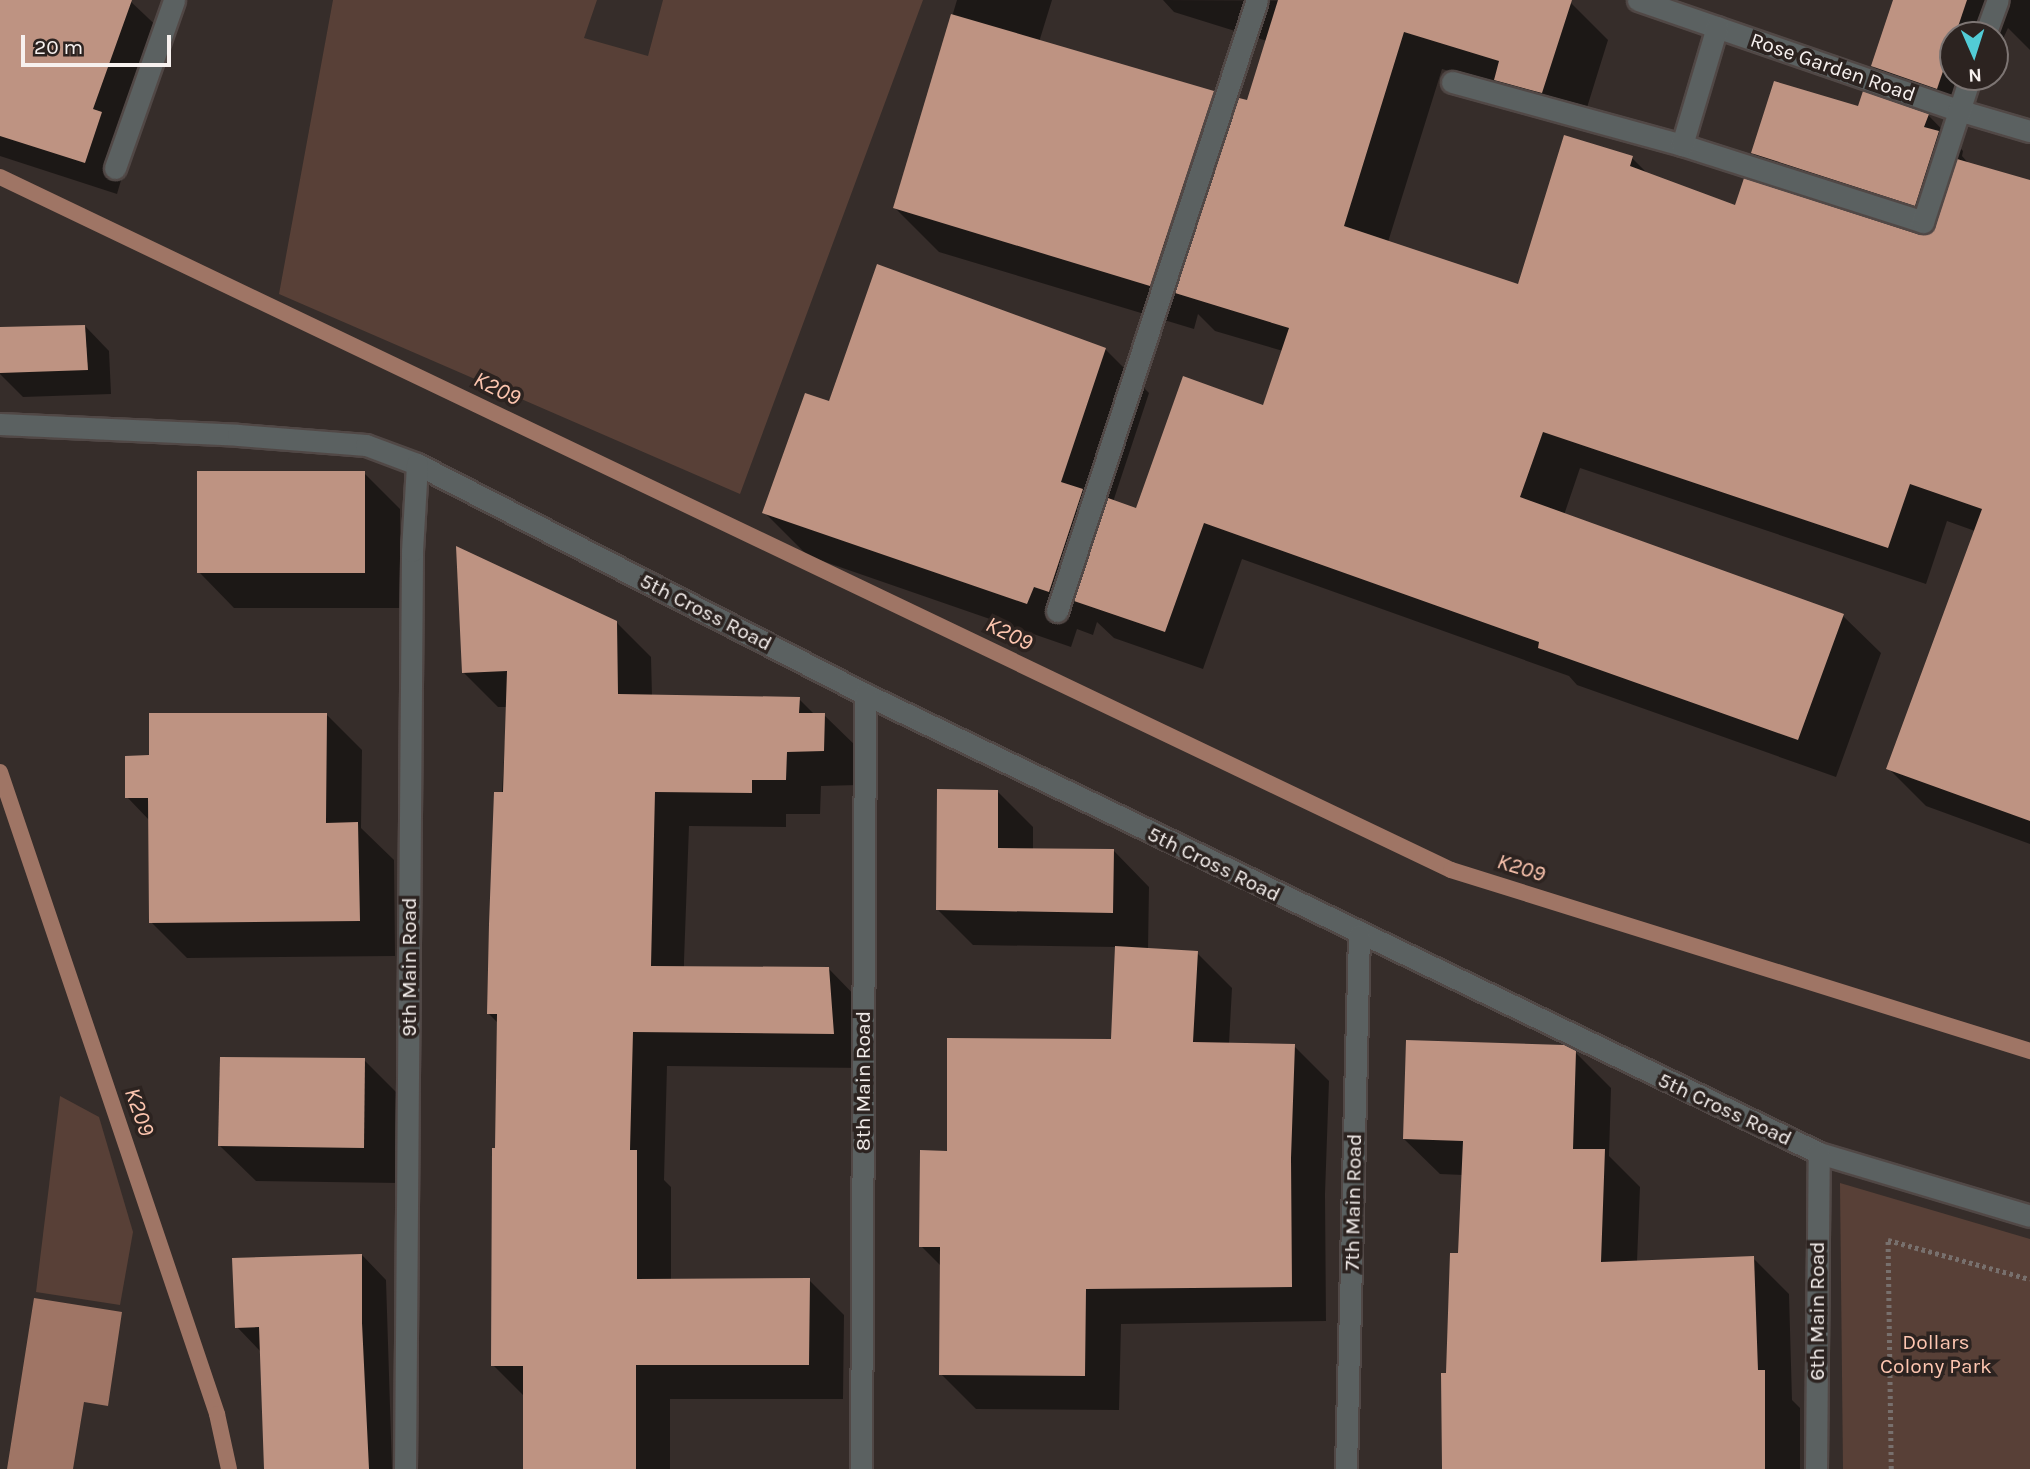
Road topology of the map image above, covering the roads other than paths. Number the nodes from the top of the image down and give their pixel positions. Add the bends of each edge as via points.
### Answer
1 (173, 0) edge
2 (1257, 0) edge
3 (1638, 0) edge
4 (1998, 0) edge
5 (1666, 5) edge
6 (1990, 21) edge
7 (1717, 27) junction
8 (1452, 82) dead end
9 (1965, 91) edge
10 (1958, 110) junction
11 (2030, 131) edge
12 (1682, 145) junction
13 (115, 168) dead end
14 (0, 424) edge
15 (417, 464) junction
16 (1057, 611) dead end
17 (865, 694) junction
18 (1359, 934) junction
19 (1819, 1153) junction
20 (2030, 1216) edge
21 (405, 1469) edge
22 (861, 1469) edge
23 (1346, 1469) edge
24 (1816, 1469) edge

1 - 13 street
2 - 16 street
3 - 5 street, Rose Garden Road
4 - 6 street
5 - 7 street, Rose Garden Road
7 - 10 street, Rose Garden Road
7 - 12 street
8 - 12 street
9 - 10 street
10 - 11 street, Rose Garden Road
10 - 12 street via 1923,222
14 - 15 street, 5th Cross Road via 366,444
15 - 17 street, 5th Cross Road
15 - 21 street, 9th Main Road via 412,565
17 - 18 street, 5th Cross Road
17 - 22 street, 8th Main Road
18 - 19 street, 5th Cross Road
18 - 23 street, 7th Main Road
19 - 20 street, 5th Cross Road
19 - 24 street, 6th Main Road

